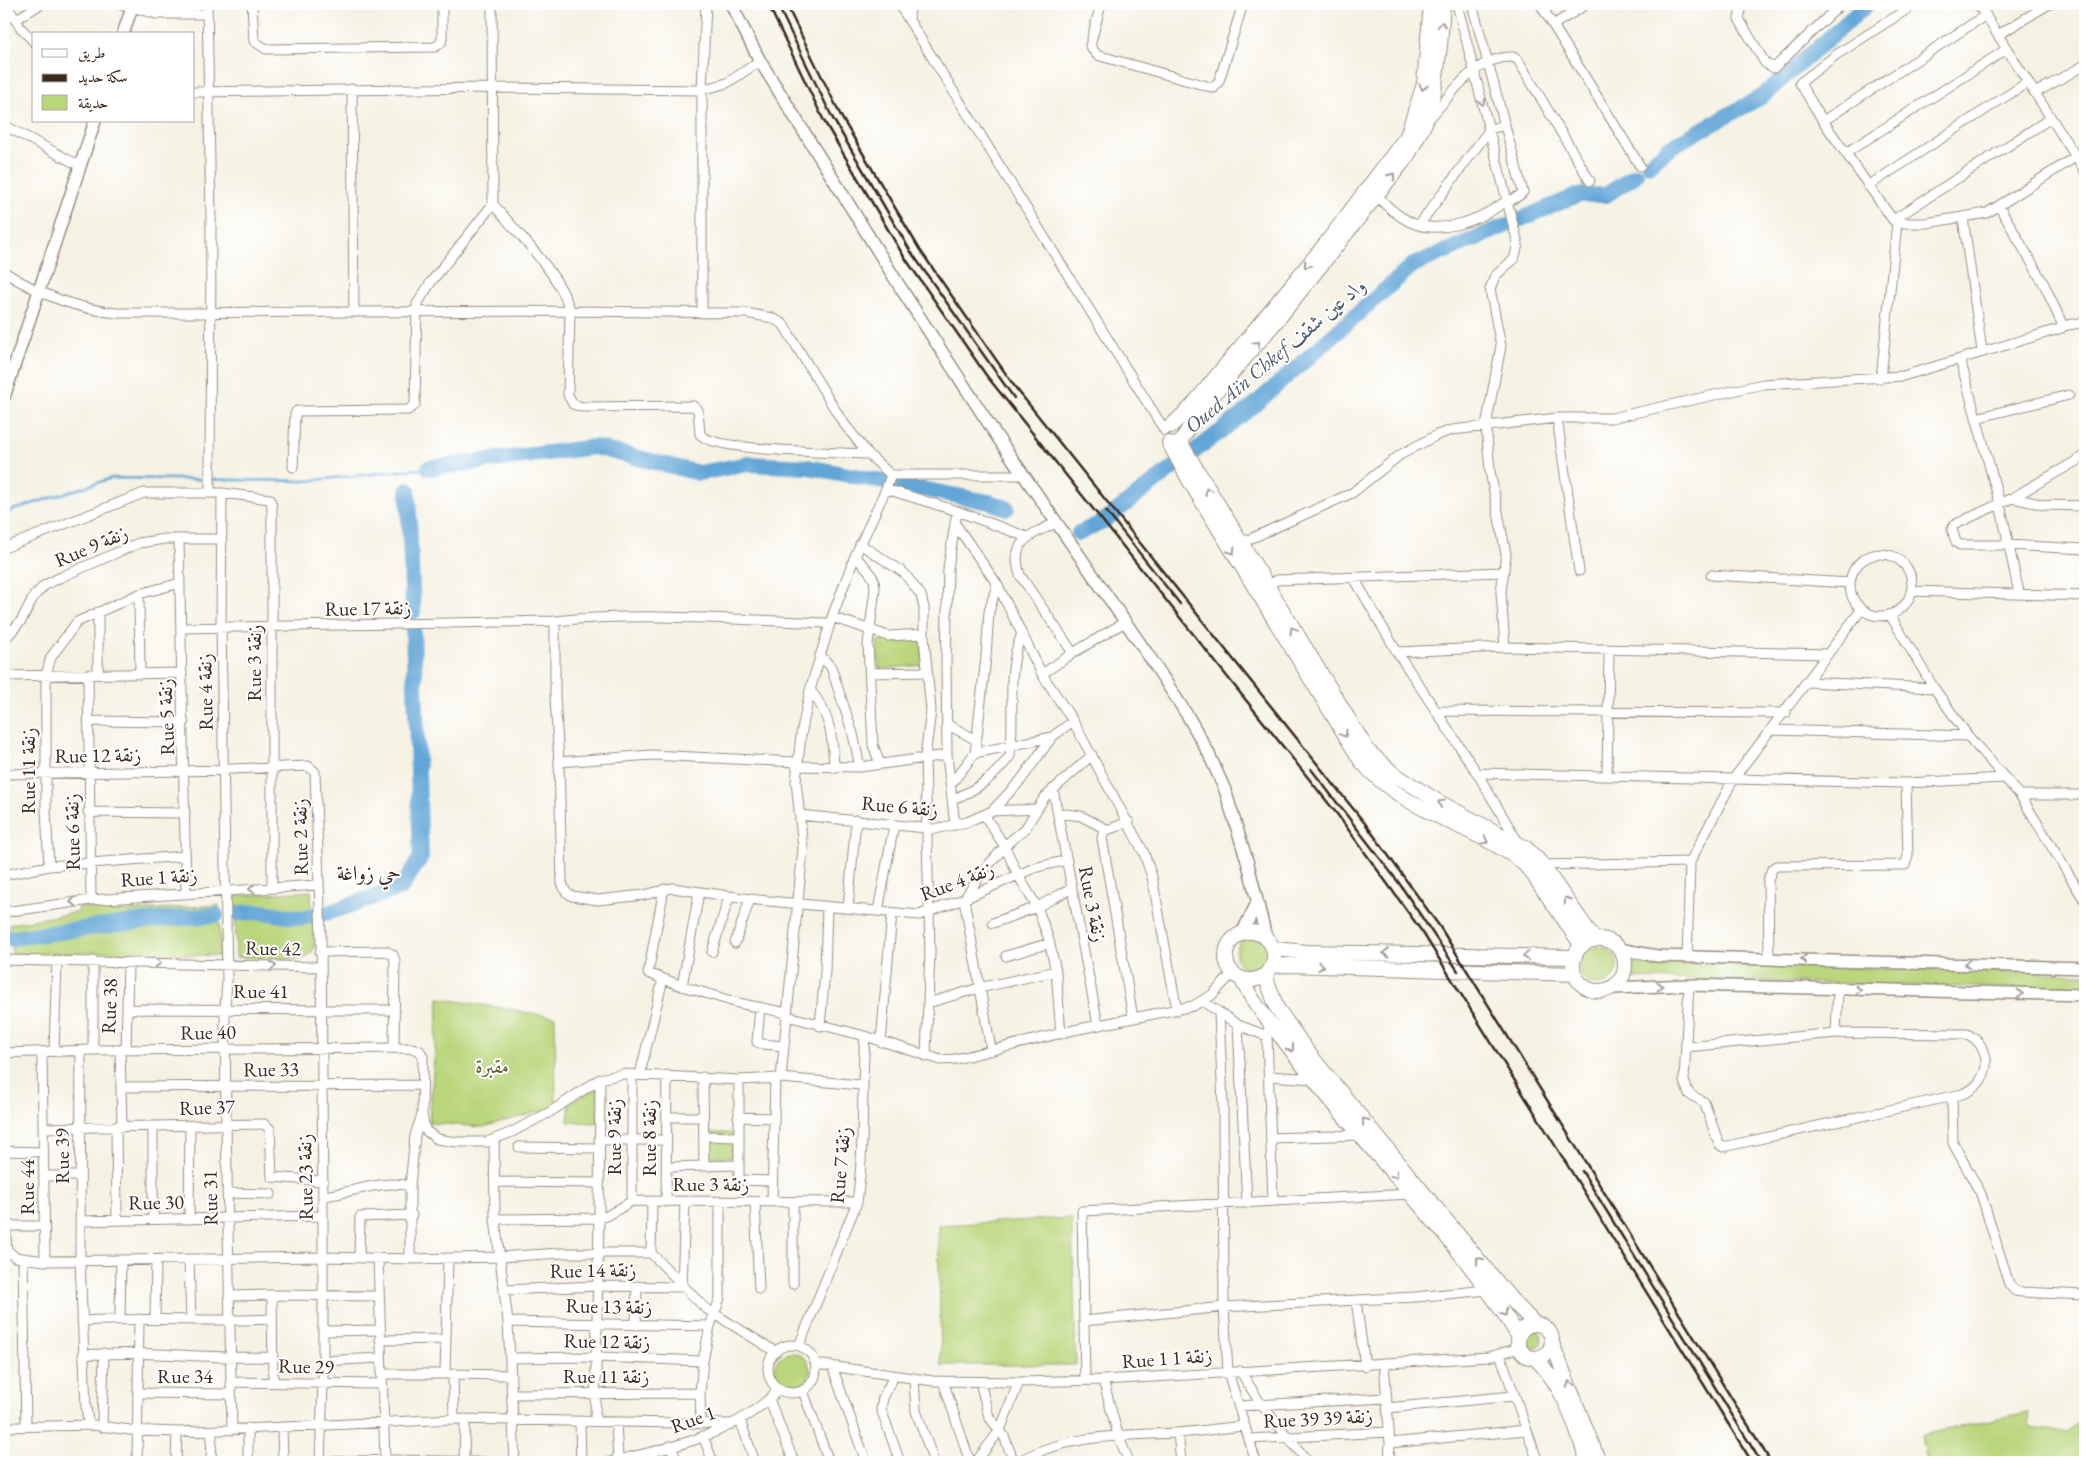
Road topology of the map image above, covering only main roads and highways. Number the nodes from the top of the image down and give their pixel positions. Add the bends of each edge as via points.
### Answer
1 (1431, 4) edge
2 (1443, 4) edge
3 (1176, 441) junction
4 (1193, 477) junction
5 (1584, 948) junction
6 (1274, 949) junction
7 (1269, 970) junction
8 (1575, 974) junction
9 (1237, 976) junction
10 (1535, 1324) junction
11 (1519, 1343) junction
12 (1552, 1343) junction
13 (1535, 1358) junction
14 (1588, 1462) edge
15 (1599, 1462) edge

1 -> 3 main road via 1424,84 1407,136 1327,242 1191,407
3 -> 2 main road via 1407,157 1425,123 1438,70
3 - 4 main road
4 -> 5 main road via 1351,745 1372,774 1404,798 1520,861 1532,873
5 -> 4 main road via 1542,866 1520,844 1439,802 1394,774 1368,752 1241,543
5 -> 6 main road via 1307,952
5 - 8 main road
5 - 8 main road via 1610,942 1619,949 1624,960 1624,972 1617,984 1602,991 1589,989
6 - 7 main road
6 - 9 main road via 1266,937 1257,932 1242,933 1233,939 1226,951 1227,963
7 -> 8 main road via 1289,965
7 - 9 main road via 1255,980
10 -> 7 main road via 1310,1055 1275,1005
9 -> 11 main road via 1314,1080 1488,1290
10 - 11 main road via 1524,1328
10 - 12 main road via 1548,1331
11 - 13 main road via 1525,1355
12 - 13 main road via 1546,1354
15 -> 12 main road
13 - 14 main road via 1560,1388

